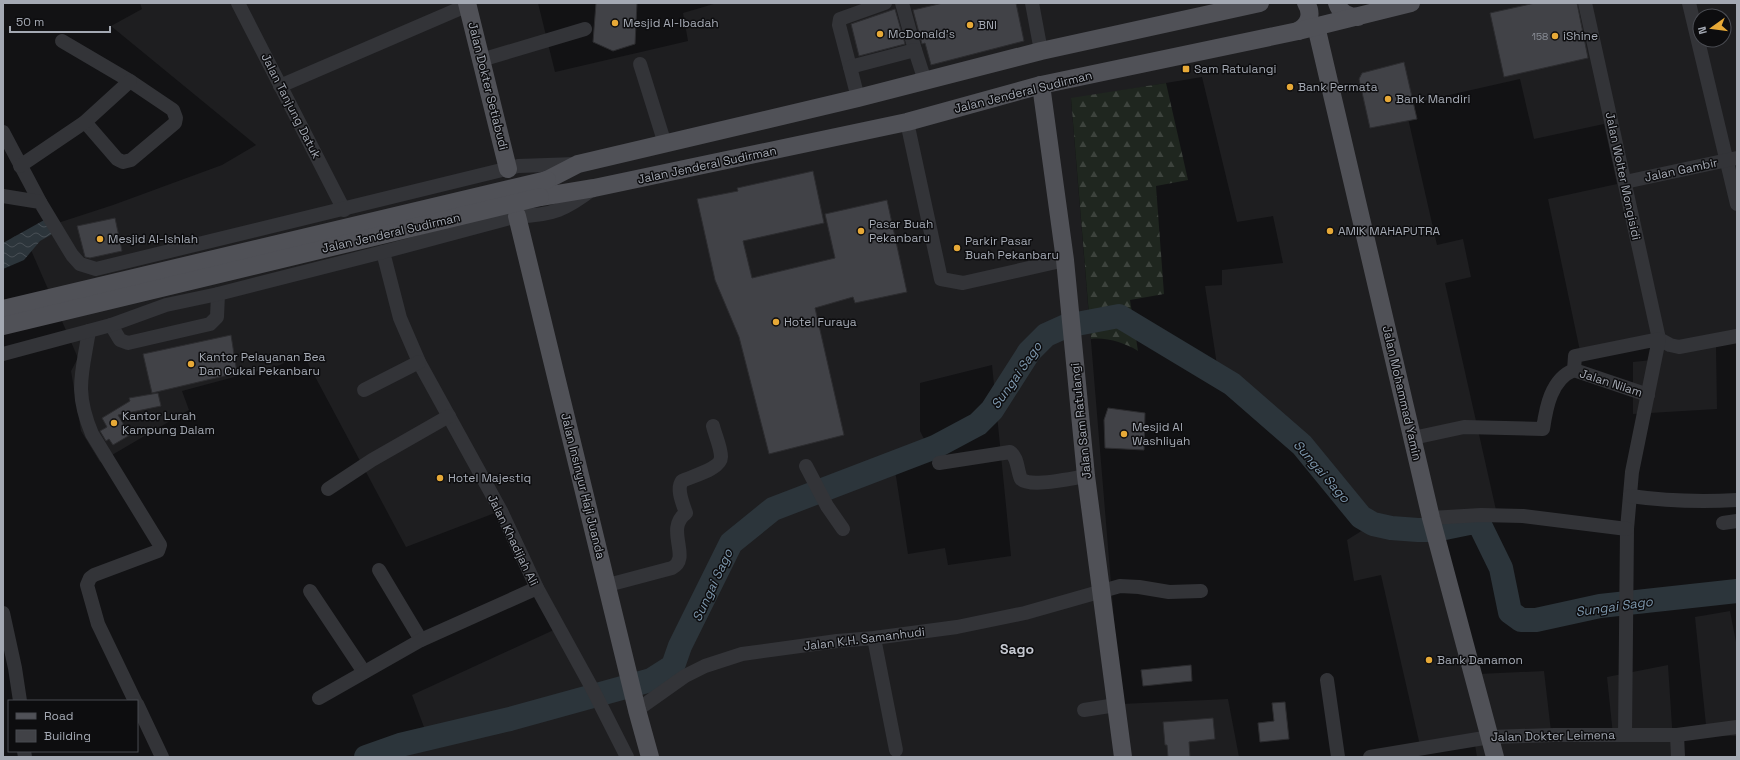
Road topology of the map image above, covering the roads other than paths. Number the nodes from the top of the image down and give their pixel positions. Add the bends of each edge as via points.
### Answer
1 (238, 3) edge
2 (885, 3) edge
3 (902, 3) edge
4 (1032, 3) edge
5 (1260, 3) edge
6 (1306, 3) edge
7 (1337, 3) edge
8 (1411, 3) edge
9 (1585, 3) edge
10 (1689, 3) edge
11 (467, 4) edge
12 (1358, 17) junction
13 (1316, 26) junction
14 (585, 29) dead end
15 (1298, 31) junction
16 (62, 40) dead end
17 (915, 50) junction
18 (1040, 51) junction
19 (481, 60) junction
20 (640, 64) dead end
21 (850, 67) junction
22 (130, 81) junction
23 (925, 81) junction
24 (1041, 85) junction
25 (280, 86) junction
26 (858, 98) junction
27 (85, 122) junction
28 (907, 122) junction
29 (3, 132) edge
30 (665, 144) junction
31 (1732, 159) edge
32 (578, 164) junction
33 (20, 166) junction
34 (508, 169) junction
35 (1625, 182) junction
36 (594, 188) junction
37 (3, 196) edge
38 (40, 202) junction
39 (1737, 204) edge
40 (344, 210) junction
41 (517, 216) junction
42 (383, 252) junction
43 (154, 255) junction
44 (1065, 260) junction
45 (218, 294) junction
46 (166, 305) junction
47 (3, 309) edge
48 (111, 325) junction
49 (3, 326) edge
50 (89, 331) junction
51 (1737, 336) edge
52 (1663, 341) junction
53 (3, 354) edge
54 (419, 362) junction
55 (1574, 370) junction
56 (364, 390) dead end
57 (1648, 395) junction
58 (449, 416) junction
59 (713, 426) dead end
60 (1413, 438) junction
61 (939, 463) dead end
62 (806, 466) dead end
63 (1086, 476) junction
64 (328, 489) dead end
65 (1630, 496) junction
66 (1737, 500) edge
67 (1737, 522) edge
68 (1723, 524) dead end
69 (1434, 527) junction
70 (843, 529) dead end
71 (1627, 529) junction
72 (379, 570) dead end
73 (608, 585) junction
74 (537, 588) junction
75 (310, 590) dead end
76 (1102, 590) junction
77 (1201, 591) dead end
78 (3, 613) edge
79 (874, 638) junction
80 (421, 640) junction
81 (364, 672) junction
82 (1327, 680) dead end
83 (319, 698) dead end
84 (20, 700) edge
85 (136, 700) edge
86 (1116, 705) junction
87 (138, 706) edge
88 (637, 710) junction
89 (1084, 710) dead end
90 (1737, 727) edge
91 (1625, 735) junction
92 (1677, 735) junction
93 (1490, 737) junction
94 (896, 750) dead end
95 (1376, 756) edge
96 (162, 757) edge
97 (627, 757) edge
98 (650, 757) edge
99 (1123, 757) edge
100 (1338, 757) edge
101 (1495, 757) edge
102 (1678, 757) edge

1 - 25 street, Jalan Tanjung Datuk
2 - 21 street via 840,19
3 - 17 street
4 - 18 street
5 - 18 main road, Jalan Jenderal Sudirman
6 - 15 main road via 1309,18
7 - 12 main road via 1346,15
8 - 12 main road, Jalan Jenderal Sudirman
9 - 35 street, Jalan Wolter Mongisidi
10 - 31 street
11 - 19 main road, Jalan Dokter Setiabudi
11 - 25 street
12 - 13 main road, Jalan Jenderal Sudirman
13 - 15 main road, Jalan Jenderal Sudirman
13 - 60 main road, Jalan Mohammad Yamin
14 - 19 street
15 - 24 main road, Jalan Jenderal Sudirman
16 - 22 street
17 - 21 street
17 - 23 street
18 - 23 main road, Jalan Jenderal Sudirman
19 - 34 main road, Jalan Dokter Setiabudi
20 - 30 street
21 - 26 street
22 - 27 street
22 - 27 street via 173,110 175,123 131,160 123,162 117,159
23 - 26 main road, Jalan Jenderal Sudirman
24 - 28 main road, Jalan Jenderal Sudirman
24 - 44 main road, Jalan Sam Ratulangi
25 - 40 street, Jalan Tanjung Datuk
26 - 30 main road, Jalan Jenderal Sudirman
27 - 33 street
28 - 36 main road, Jalan Jenderal Sudirman
28 - 44 street via 941,279 964,283
29 - 33 street
30 - 32 main road, Jalan Jenderal Sudirman
31 - 35 street, Jalan Gambir
31 - 39 street
32 - 34 street via 533,165
32 - 47 main road, Jalan Jenderal Sudirman, bridge via 547,180
33 - 38 street
34 - 40 street
35 - 52 street, Jalan Wolter Mongisidi
36 - 41 street via 562,210
36 - 49 main road, Jalan Jenderal Sudirman, bridge via 540,197
37 - 38 street
38 - 43 street via 80,264 96,269
40 - 43 street
41 - 42 street
41 - 73 main road, Jalan Insinyur Haji Juanda
42 - 45 street
42 - 54 street, Jalan Khadijah Ali via 400,318
43 - 46 street
44 - 63 main road, Jalan Sam Ratulangi
45 - 46 street
45 - 48 street via 217,317 210,324 128,343 120,340
46 - 48 street
48 - 50 street
50 - 53 street
50 - 85 street via 80,388 85,418 92,434 160,545 158,551 94,576 87,584 98,624
51 - 52 street via 1689,346 1674,346
52 - 55 street via 1575,356
52 - 57 street via 1651,375
54 - 56 street
54 - 58 street, Jalan Khadijah Ali
55 - 57 street, Jalan Nilam
55 - 60 street via 1559,380 1546,405 1543,429 1464,427
57 - 65 street via 1632,472
58 - 64 street via 372,460
58 - 74 street, Jalan Khadijah Ali via 500,511
59 - 73 street via 720,454 719,463 714,468 680,484 680,495 686,513 680,517 677,524 677,565
60 - 69 main road, Jalan Mohammad Yamin
61 - 63 street via 1010,452 1016,460 1021,479 1026,482
62 - 70 street via 827,506
63 - 76 main road, Jalan Sam Ratulangi
65 - 66 street via 1660,500
65 - 71 street
67 - 68 street
69 - 71 street via 1481,515 1522,516
69 - 93 main road, Jalan Mohammad Yamin
71 - 91 street
72 - 80 street
73 - 88 main road, Jalan Insinyur Haji Juanda
74 - 80 street
74 - 97 street, Jalan Khadijah Ali
75 - 81 street
76 - 77 street, Jalan K.H. Samanhudi via 1138,586 1169,592
76 - 79 street, Jalan K.H. Samanhudi via 1021,614 957,627
76 - 86 main road, Jalan Sam Ratulangi
78 - 84 street
79 - 88 street, Jalan K.H. Samanhudi via 742,654 722,660 685,676
79 - 94 street
80 - 81 street
81 - 83 street
82 - 100 street
86 - 89 street
86 - 99 main road, Jalan Sam Ratulangi
87 - 96 street
88 - 98 main road, Jalan Insinyur Haji Juanda
90 - 92 street, Jalan Dokter Leimena
91 - 92 street, Jalan Dokter Leimena
91 - 93 street, Jalan Dokter Leimena via 1554,734
92 - 102 street
93 - 95 street, Jalan Dokter Leimena
93 - 101 main road, Jalan Mohammad Yamin

